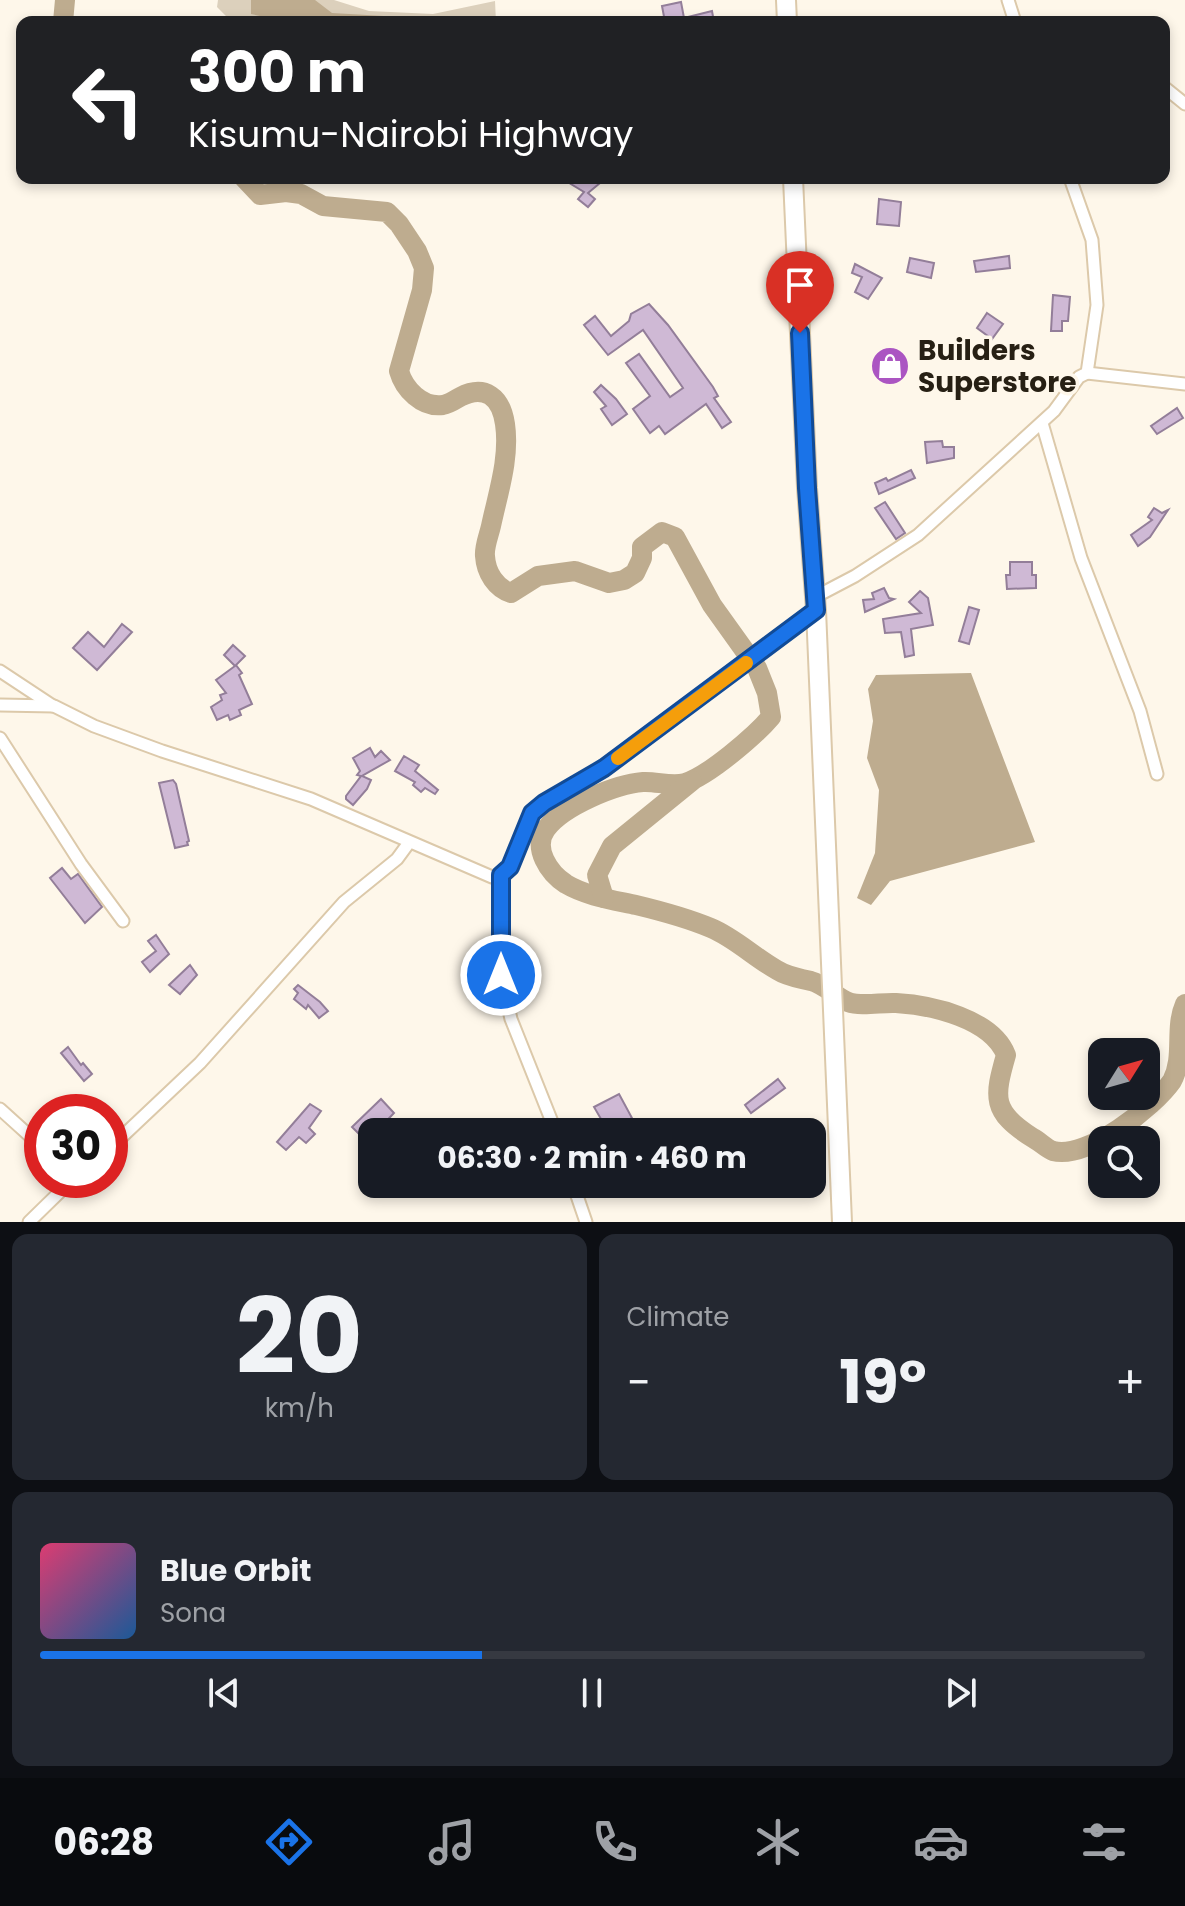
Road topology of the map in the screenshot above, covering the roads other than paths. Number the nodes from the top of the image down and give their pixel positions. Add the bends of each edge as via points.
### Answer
1 (793, 184) edge
2 (1072, 184) edge
3 (1087, 373) junction
4 (1185, 384) edge
5 (1042, 423) junction
6 (816, 604) junction
7 (0, 671) edge
8 (0, 705) edge
9 (54, 706) junction
10 (0, 738) edge
11 (1157, 774) dead end
12 (408, 844) dead end
13 (501, 875) junction
14 (123, 921) dead end
15 (0, 1109) edge
16 (550, 1118) edge
17 (24, 1131) edge
18 (128, 1131) edge
19 (54, 1198) edge
20 (578, 1198) edge
21 (29, 1222) edge
22 (586, 1222) edge
23 (842, 1222) edge

1 - 6 highway
2 - 3 street via 1092,240 1097,305
3 - 4 street
3 - 5 street
5 - 6 street via 918,535
5 - 11 street via 1081,558 1140,711
6 - 13 street via 731,675 604,768 532,813 510,867
6 - 23 highway
7 - 9 street
8 - 9 street
9 - 13 street via 149,746 311,799 478,872
10 - 14 street
12 - 18 street via 344,902 200,1063
13 - 16 street via 501,975 511,1019
15 - 17 street
19 - 21 street
20 - 22 street

